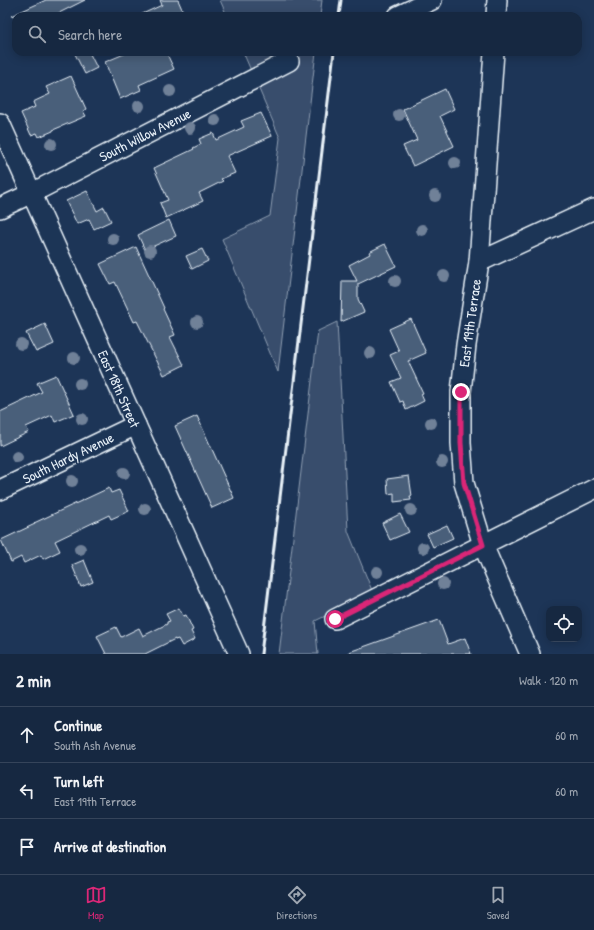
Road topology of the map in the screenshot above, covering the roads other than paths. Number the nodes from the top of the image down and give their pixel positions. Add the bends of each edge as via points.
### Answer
1 (432, 0) edge
2 (497, 0) edge
3 (406, 12) edge
4 (496, 12) edge
5 (494, 56) edge
6 (289, 61) dead end
7 (0, 123) edge
8 (32, 193) junction
9 (0, 208) edge
10 (594, 209) edge
11 (479, 262) junction
12 (136, 425) junction
13 (0, 490) edge
14 (594, 490) edge
15 (483, 545) junction
16 (335, 619) dead end
17 (239, 654) edge
18 (530, 654) edge

1 - 3 street
2 - 4 street
5 - 11 street, East 19th Terrace
6 - 8 street, South Willow Avenue
7 - 8 street, East 18th Street
8 - 9 street, South Willow Avenue
8 - 12 street, East 18th Street
10 - 11 street
11 - 15 street, East 19th Terrace via 461,392 461,443 464,483
12 - 13 street, South Hardy Avenue
12 - 17 street, East 18th Street
14 - 15 street
15 - 16 street
15 - 18 street, East 19th Terrace

